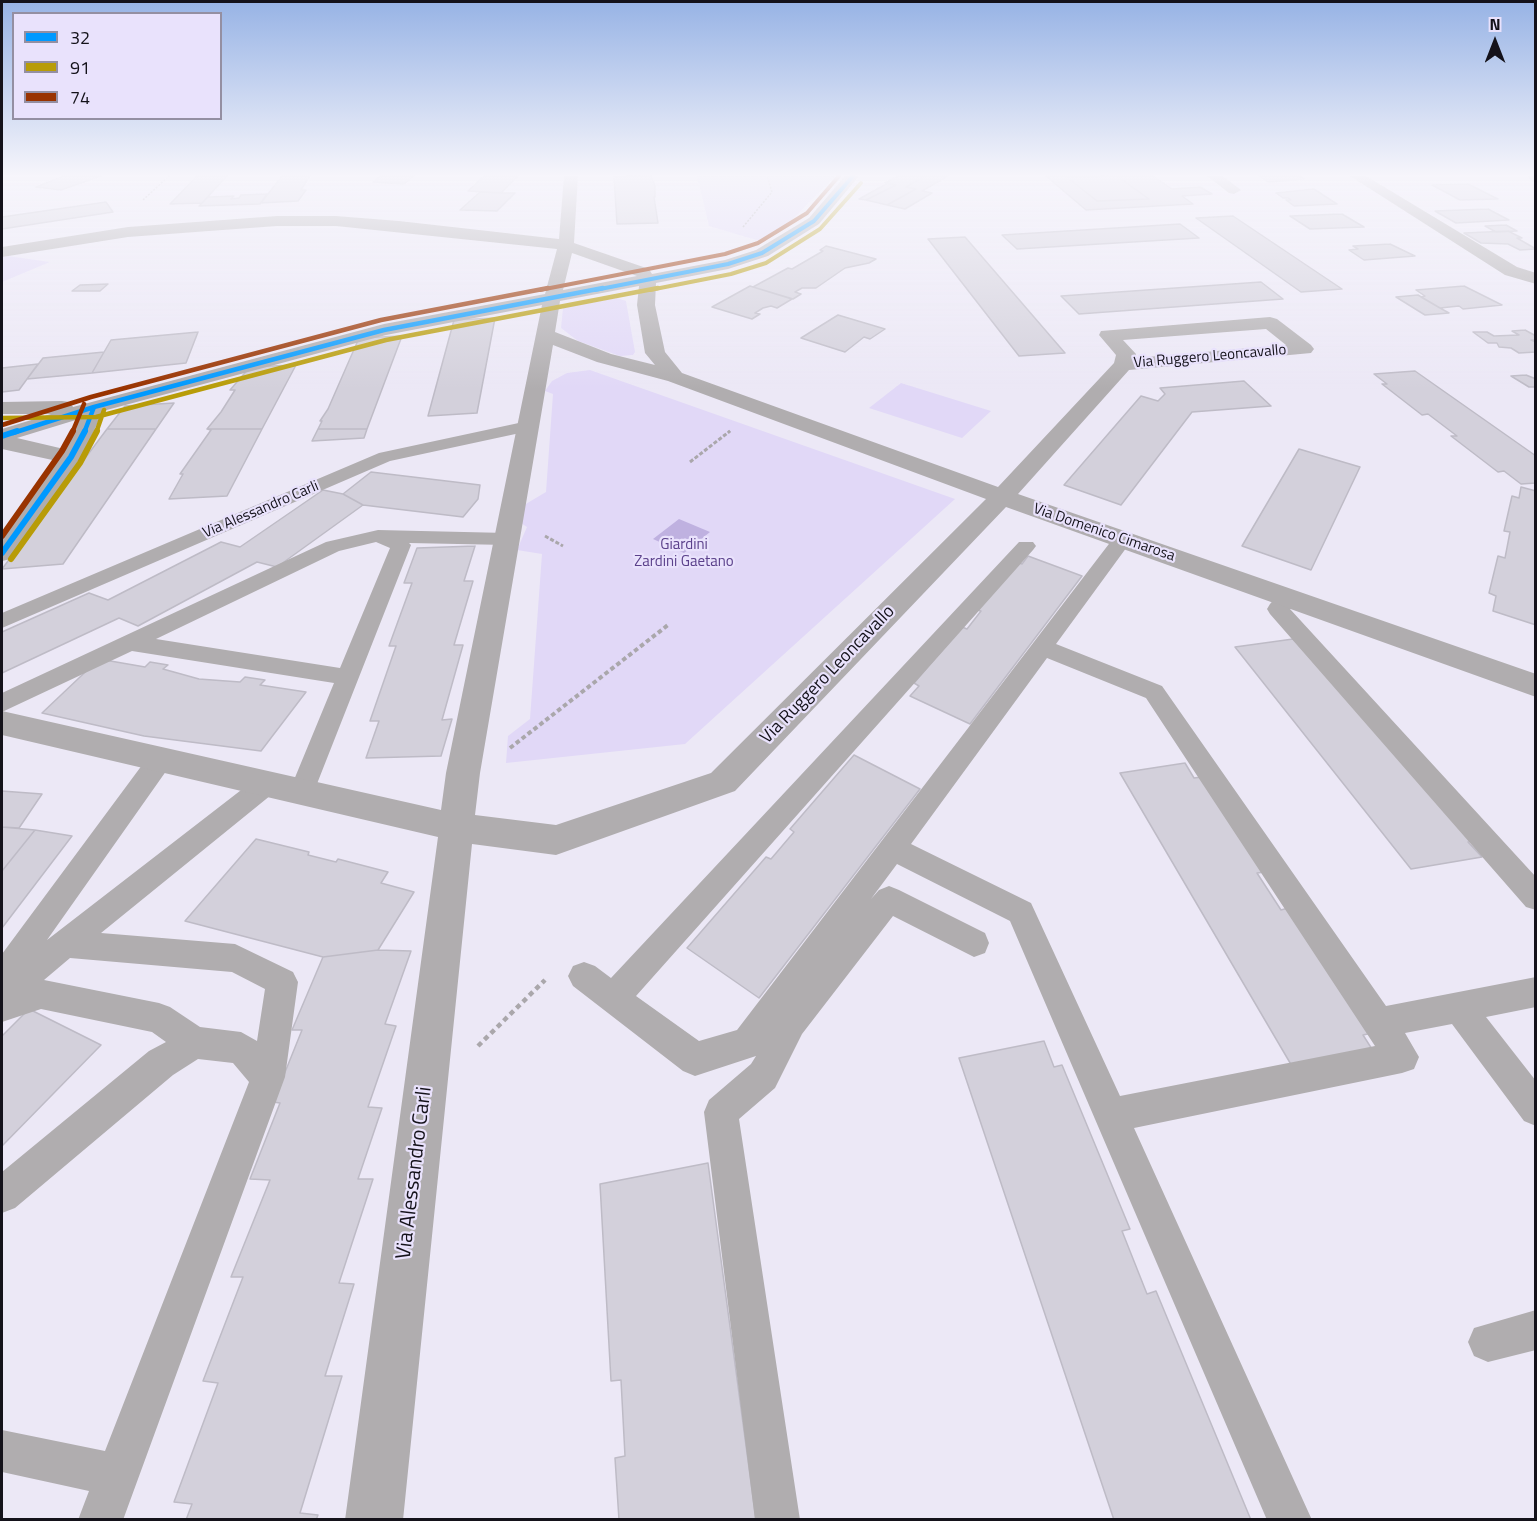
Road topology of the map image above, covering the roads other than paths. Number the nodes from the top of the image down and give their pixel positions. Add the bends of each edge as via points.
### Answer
1 (34, 247) edge
2 (565, 247) edge
3 (571, 247) edge
4 (772, 247) edge
5 (1472, 247) edge
6 (2, 252) edge
7 (1536, 279) edge
8 (648, 280) junction
9 (552, 299) junction
10 (546, 335) junction
11 (1123, 365) junction
12 (675, 377) junction
13 (94, 407) junction
14 (2, 408) edge
15 (528, 426) junction
16 (2, 436) edge
17 (2, 442) edge
18 (72, 457) junction
19 (1002, 497) junction
20 (378, 536) junction
21 (507, 538) junction
22 (1122, 540) junction
23 (1026, 546) dead end
24 (2, 553) edge
25 (1288, 598) junction
26 (2, 621) edge
27 (131, 643) junction
28 (1042, 647) junction
29 (348, 677) junction
30 (1536, 686) edge
31 (2, 703) edge
32 (2, 723) edge
33 (160, 760) junction
34 (267, 784) junction
35 (302, 792) junction
36 (455, 827) junction
37 (892, 848) junction
38 (1536, 898) edge
39 (974, 942) dead end
40 (65, 944) junction
41 (584, 976) road end
42 (2, 978) edge
43 (1536, 992) edge
44 (2, 994) edge
45 (613, 998) junction
46 (2, 1007) edge
47 (1459, 1008) junction
48 (1379, 1023) junction
49 (195, 1043) junction
50 (268, 1077) junction
51 (1536, 1109) edge
52 (1112, 1115) junction
53 (2, 1195) edge
54 (1536, 1330) edge
55 (1488, 1342) dead end
56 (2, 1451) edge
57 (117, 1475) junction
58 (100, 1520) edge
59 (374, 1520) edge
60 (778, 1520) edge
61 (1290, 1520) edge

1 - 6 street
2 - 9 street, Via Alessandro Carli
3 - 8 street via 643,273
4 - 8 street via 721,266
5 - 7 street via 1511,271
8 - 9 street
8 - 12 street via 646,305 655,353
9 - 10 street, Via Alessandro Carli
9 - 13 street via 384,330
10 - 12 street, Via Domenico Cimarosa via 604,358
10 - 15 street, Via Alessandro Carli
11 - 11 street, Via Ruggero Leoncavallo via 1214,357 1304,349 1270,323 1108,334 1126,354
11 - 19 street, Via Ruggero Leoncavallo
12 - 19 street, Via Domenico Cimarosa
13 - 14 street
13 - 16 street
13 - 18 street
15 - 21 street, Via Alessandro Carli
15 - 26 lane, Via Alessandro Carli via 385,457
17 - 18 street
18 - 24 street
19 - 22 street, Via Domenico Cimarosa
19 - 36 street, Via Ruggero Leoncavallo via 723,782 556,840
20 - 21 lane
20 - 27 lane via 333,546
20 - 29 lane via 401,545
21 - 36 street, Via Alessandro Carli
22 - 25 street, Via Domenico Cimarosa
22 - 28 lane
23 - 45 lane
25 - 30 street, Via Domenico Cimarosa
25 - 38 lane via 1278,609
27 - 29 lane
27 - 31 lane
28 - 37 lane
28 - 48 lane via 1154,692
29 - 35 lane
32 - 33 street
33 - 34 street
33 - 42 lane
34 - 35 street
34 - 40 lane
35 - 36 street
36 - 59 street, Via Alessandro Carli
37 - 45 lane via 747,1043 694,1059
37 - 52 lane via 1021,912
39 - 60 lane via 889,899 791,1023 763,1076 721,1112
40 - 44 lane
40 - 50 lane via 235,958 282,982
41 - 45 lane
43 - 47 lane
46 - 49 lane via 41,994 159,1018
47 - 48 lane
47 - 51 lane
48 - 52 lane via 1402,1057
49 - 50 lane via 241,1048
49 - 53 lane via 161,1063
50 - 57 lane
52 - 61 lane
54 - 55 lane
56 - 57 lane
57 - 58 lane

